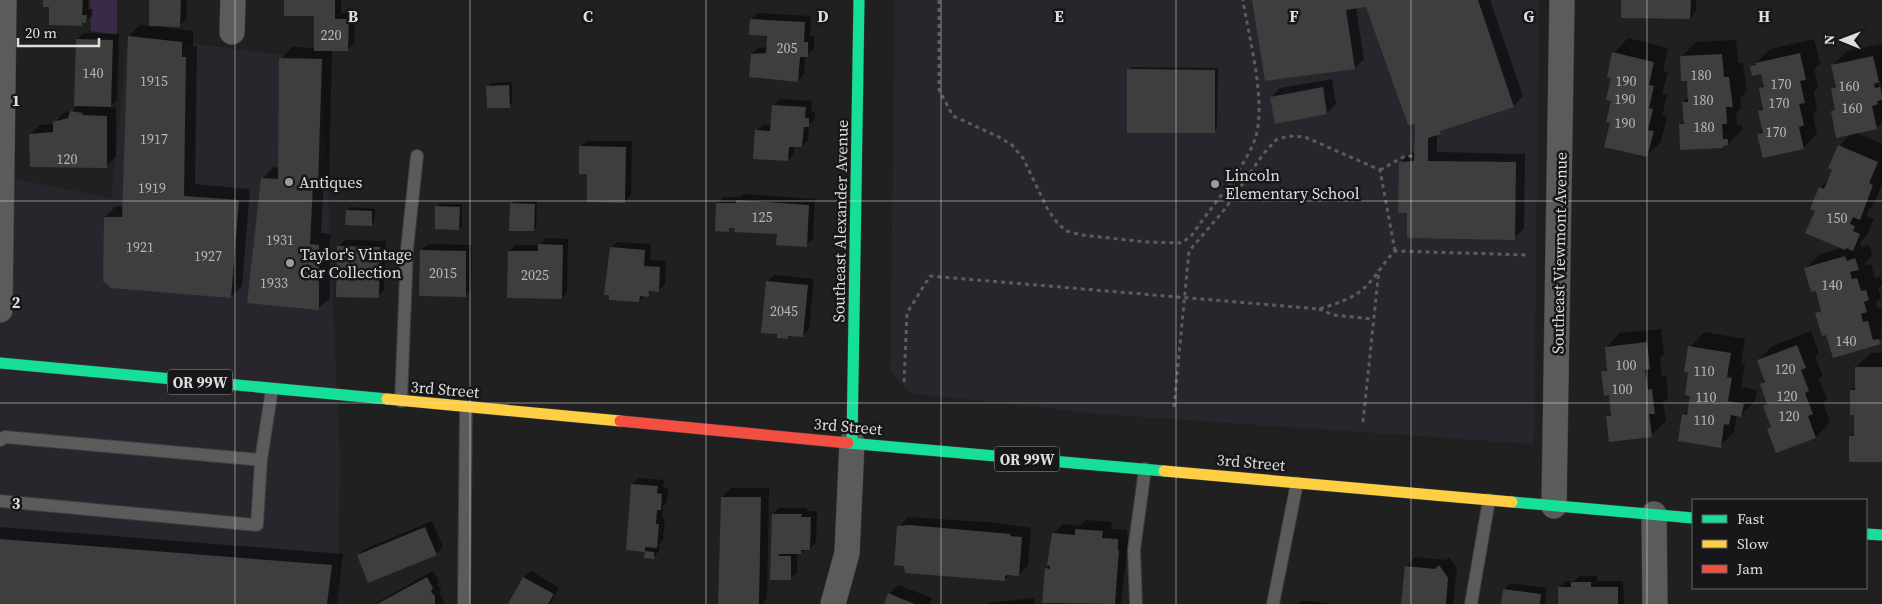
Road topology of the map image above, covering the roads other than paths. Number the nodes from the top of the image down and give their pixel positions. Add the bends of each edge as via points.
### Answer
1 (4, 0) edge
2 (233, 0) edge
3 (859, 0) edge
4 (1562, 0) edge
5 (232, 32) dead end
6 (417, 156) dead end
7 (0, 310) edge
8 (0, 363) edge
9 (272, 389) junction
10 (401, 401) junction
11 (466, 407) junction
12 (0, 440) edge
13 (852, 443) junction
14 (261, 460) junction
15 (1145, 469) junction
16 (1297, 483) junction
17 (1489, 500) junction
18 (0, 501) edge
19 (1554, 506) junction
20 (1654, 514) junction
21 (1692, 518) edge
22 (1867, 534) edge
23 (1882, 536) edge
24 (464, 604) edge
25 (833, 604) edge
26 (1136, 604) edge
27 (1273, 604) edge
28 (1471, 604) edge
29 (1656, 604) edge

1 - 7 street
2 - 5 street
3 - 13 main road, Southeast Alexander Avenue
4 - 19 street, Southeast Viewmont Avenue
6 - 10 lane via 407,249
8 - 9 main road, 3rd Street / OR 99W
9 - 10 main road, 3rd Street / OR 99W
9 - 14 lane
10 - 11 main road, 3rd Street / OR 99W
11 - 13 main road, 3rd Street / OR 99W
11 - 24 lane
12 - 14 lane via 5,437
13 - 15 main road, 3rd Street / OR 99W
13 - 25 street via 847,552
14 - 18 lane via 257,525
15 - 16 main road, 3rd Street / OR 99W
15 - 26 lane via 1134,550
16 - 17 main road, 3rd Street / OR 99W
16 - 27 lane
17 - 19 main road, 3rd Street / OR 99W
17 - 28 lane
19 - 20 main road, 3rd Street / OR 99W
20 - 21 main road, 3rd Street / OR 99W
20 - 29 street
22 - 23 main road

